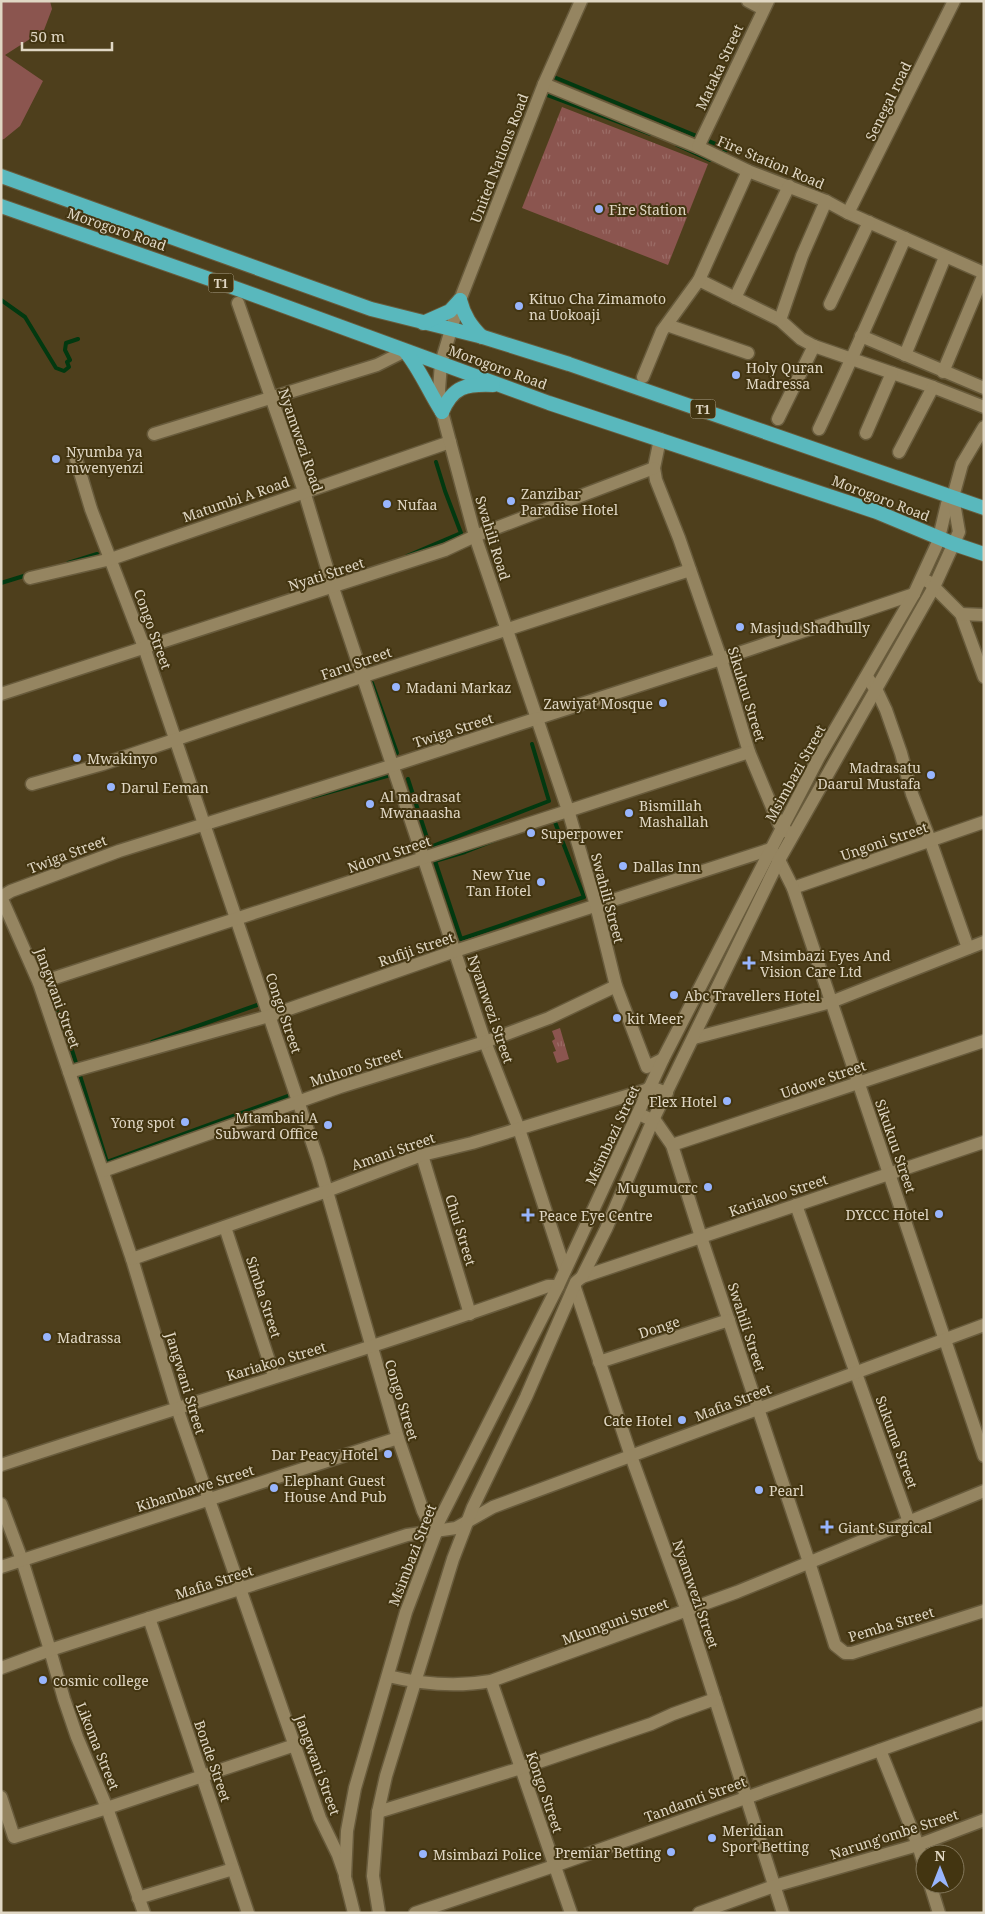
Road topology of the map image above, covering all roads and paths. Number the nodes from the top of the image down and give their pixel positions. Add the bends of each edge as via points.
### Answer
1 (581, 1) edge
2 (748, 1) edge
3 (954, 1) edge
4 (766, 5) edge
5 (544, 84) junction
6 (698, 147) junction
7 (748, 170) junction
8 (1, 176) edge
9 (789, 186) junction
10 (826, 201) junction
11 (1, 206) edge
12 (848, 213) junction
13 (869, 222) junction
14 (905, 238) junction
15 (945, 257) junction
16 (984, 274) edge
17 (699, 280) junction
18 (735, 298) junction
19 (460, 300) junction
20 (238, 303) dead end
21 (830, 304) dead end
22 (780, 320) junction
23 (423, 323) junction
24 (668, 325) junction
25 (451, 329) junction
26 (861, 336) junction
27 (482, 337) junction
28 (814, 346) junction
29 (405, 351) junction
30 (748, 353) dead end
31 (905, 354) junction
32 (853, 359) junction
33 (441, 363) junction
34 (943, 372) junction
35 (892, 373) junction
36 (643, 377) dead end
37 (501, 386) junction
38 (934, 388) junction
39 (984, 388) edge
40 (270, 397) junction
41 (984, 407) edge
42 (442, 412) junction
43 (778, 419) dead end
44 (984, 426) edge
45 (819, 429) dead end
46 (866, 433) dead end
47 (154, 434) dead end
48 (660, 439) junction
49 (450, 442) junction
50 (899, 452) dead end
51 (76, 459) dead end
52 (654, 468) junction
53 (304, 491) junction
54 (952, 497) junction
55 (984, 508) edge
56 (475, 536) junction
57 (939, 538) junction
58 (954, 544) junction
59 (984, 554) edge
60 (111, 559) junction
61 (690, 570) junction
62 (30, 578) dead end
63 (922, 579) junction
64 (934, 587) junction
65 (333, 588) junction
66 (914, 594) junction
67 (961, 614) junction
68 (984, 615) edge
69 (508, 629) junction
70 (144, 647) junction
71 (721, 659) junction
72 (364, 676) junction
73 (867, 677) junction
74 (984, 678) edge
75 (875, 690) junction
76 (1, 694) edge
77 (538, 718) junction
78 (174, 739) junction
79 (748, 752) junction
80 (394, 765) junction
81 (32, 784) dead end
82 (568, 810) junction
83 (984, 822) edge
84 (204, 824) junction
85 (782, 828) junction
86 (794, 836) junction
87 (930, 840) junction
88 (771, 848) junction
89 (423, 858) junction
90 (779, 860) junction
91 (793, 888) junction
92 (1, 897) edge
93 (596, 906) junction
94 (237, 921) junction
95 (984, 942) edge
96 (968, 948) junction
97 (455, 951) junction
98 (39, 983) junction
99 (616, 986) junction
100 (831, 1002) junction
101 (269, 1016) junction
102 (694, 1038) junction
103 (485, 1042) junction
104 (984, 1042) edge
105 (664, 1059) junction
106 (69, 1072) junction
107 (858, 1083) junction
108 (651, 1087) junction
109 (667, 1093) junction
110 (298, 1102) junction
111 (639, 1114) junction
112 (653, 1120) junction
113 (519, 1129) junction
114 (984, 1142) edge
115 (672, 1145) junction
116 (422, 1154) junction
117 (103, 1171) junction
118 (889, 1174) junction
119 (327, 1191) junction
120 (796, 1205) junction
121 (225, 1227) junction
122 (701, 1237) junction
123 (132, 1259) junction
124 (565, 1270) junction
125 (578, 1282) junction
126 (558, 1286) junction
127 (470, 1314) junction
128 (728, 1320) junction
129 (984, 1324) edge
130 (945, 1339) junction
131 (370, 1348) junction
132 (600, 1362) junction
133 (856, 1372) junction
134 (274, 1376) junction
135 (178, 1408) junction
136 (758, 1409) junction
137 (398, 1438) junction
138 (631, 1456) junction
139 (984, 1456) edge
140 (1, 1465) edge
141 (984, 1491) edge
142 (209, 1499) junction
143 (1, 1504) edge
144 (909, 1522) junction
145 (468, 1523) junction
146 (437, 1528) junction
147 (22, 1560) junction
148 (809, 1562) junction
149 (1, 1567) edge
150 (240, 1590) junction
151 (687, 1611) junction
152 (984, 1611) edge
153 (149, 1618) junction
154 (50, 1650) junction
155 (1, 1668) edge
156 (388, 1676) junction
157 (416, 1681) junction
158 (491, 1681) junction
159 (715, 1698) junction
160 (984, 1713) edge
161 (295, 1745) junction
162 (880, 1750) junction
163 (521, 1768) junction
164 (202, 1777) junction
165 (747, 1796) junction
166 (1, 1797) edge
167 (107, 1808) junction
168 (378, 1812) junction
169 (984, 1820) edge
170 (918, 1844) edge
171 (921, 1844) edge
172 (915, 1846) edge
173 (554, 1866) junction
174 (233, 1869) junction
175 (345, 1877) junction
176 (774, 1886) junction
177 (933, 1894) edge
178 (138, 1898) junction
179 (144, 1913) edge
180 (248, 1913) edge
181 (354, 1913) edge
182 (379, 1913) edge
183 (415, 1913) edge
184 (571, 1913) edge
185 (699, 1913) edge
186 (783, 1913) edge
187 (939, 1913) edge

1 - 5 street, United Nations Road
2 - 4 street
3 - 12 street, Senegal road
4 - 6 street, Mataka Street
5 - 6 street, Fire Station Road
5 - 19 street, United Nations Road
6 - 7 street, Fire Station Road
7 - 9 street, Fire Station Road
7 - 17 street
8 - 23 highway, Morogoro Road / T1 via 371,309
9 - 10 street, Fire Station Road
9 - 18 street
10 - 12 street, Fire Station Road
10 - 22 street via 802,256
11 - 29 highway, Morogoro Road / T1
12 - 13 street, Fire Station Road
13 - 14 street, Fire Station Road
13 - 21 street
14 - 15 street, Fire Station Road
14 - 26 street
15 - 16 street, Fire Station Road
15 - 31 street
16 - 34 street
17 - 18 street
17 - 24 street
18 - 22 street
19 - 23 highway via 450,311
19 - 25 street, United Nations Road
19 - 27 highway via 472,328
20 - 40 street, Nyamwezi Road
22 - 28 street
23 - 25 highway, Morogoro Road / T1
24 - 30 street
24 - 36 street via 662,330
25 - 27 highway, Morogoro Road / T1
25 - 33 street, United Nations Road
26 - 31 street
26 - 32 street
27 - 54 highway, Morogoro Road / T1 via 674,399
28 - 32 street
28 - 43 street
29 - 33 highway, Morogoro Road / T1
29 - 40 street via 377,365
29 - 42 highway
31 - 34 street
32 - 35 street
32 - 45 street
33 - 37 highway, Morogoro Road / T1
33 - 42 street, Swahili Road via 439,390
34 - 39 street
35 - 38 street
35 - 46 street
37 - 42 highway via 472,386 455,392 448,398
37 - 48 highway, Morogoro Road / T1
38 - 41 street
38 - 50 street
40 - 47 street
40 - 53 street, Nyamwezi Road
42 - 49 street, Swahili Road
44 - 54 street via 962,464
48 - 52 street, Sikukuu Street
48 - 57 highway, Morogoro Road / T1 via 877,512
49 - 53 street, Matumbi A Road
49 - 56 street, Swahili Road
51 - 60 street, Congo Street
52 - 56 street, Nyati Street
52 - 61 street, Sikukuu Street
53 - 60 street, Matumbi A Road
53 - 65 street, Nyamwezi Road
54 - 55 highway, Morogoro Road / T1
54 - 57 street, Msimbazi Street via 947,504
54 - 58 street via 959,532
56 - 65 street, Nyati Street via 445,550
56 - 69 street, Swahili Road
57 - 58 highway, Morogoro Road / T1
57 - 63 street, Msimbazi Street
58 - 59 highway, Morogoro Road / T1
58 - 64 street
60 - 62 street, Matumbi A Road
60 - 70 street, Congo Street
61 - 69 street, Faru Street
61 - 71 street, Sikukuu Street
63 - 64 street
63 - 66 street, Msimbazi Street
64 - 67 street
64 - 75 street
65 - 70 street, Nyati Street
65 - 72 street, Nyamwezi Street
66 - 71 street, Twiga Street
66 - 73 street, Msimbazi Street
67 - 68 street
67 - 74 street
69 - 72 street, Faru Street
69 - 77 street, Swahili Road
70 - 76 street, Nyati Street
70 - 78 street, Congo Street
71 - 77 street, Twiga Street
71 - 79 street, Sikukuu Street
72 - 78 street, Faru Street
72 - 80 street, Nyamwezi Street
73 - 75 street
73 - 85 street, Msimbazi Street via 819,757
75 - 86 street
75 - 87 street via 886,710
77 - 80 street, Twiga Street
77 - 82 street, Swahili Street
78 - 81 street, Faru Street
78 - 84 street, Congo Street
79 - 82 street, Ndovu Street
79 - 85 street, Sikukuu Street
80 - 84 street, Twiga Street
80 - 89 street, Nyamwezi Street
82 - 89 street, Ndovu Street
82 - 93 street, Swahili Street
83 - 87 street, Ungoni Street
84 - 92 street, Twiga Street via 119,851
84 - 94 street, Congo Street
85 - 86 street
85 - 88 street, Msimbazi Street
86 - 90 street
87 - 91 street, Ungoni Street
87 - 96 street
88 - 90 street, Sikukuu Street
88 - 93 street, Rufiji Street
88 - 105 street, Msimbazi Street
89 - 94 street, Ndovu Street
89 - 97 street, Nyamwezi Street
90 - 91 street, Sikukuu Street
90 - 102 street
91 - 100 street, Sikukuu Street
92 - 98 street, Jangwani Street
93 - 97 street, Rufiji Street
93 - 99 street, Swahili Street
94 - 98 street, Ndovu Street
94 - 101 street, Congo Street
95 - 96 street
96 - 100 street
97 - 101 street, Rufiji Street
97 - 103 street, Nyamwezi Street
98 - 106 street, Jangwani Street
99 - 103 street, Muhoro Street via 549,1018
99 - 105 street, Swahili Street via 647,1068
100 - 102 street
100 - 107 street, Sikukuu Street
101 - 106 street, Rufiji Street
101 - 110 street, Congo Street
102 - 109 street
103 - 110 street, Muhoro Street
103 - 113 street, Nyamwezi Street
104 - 107 street, Udowe Street
105 - 108 street, Msimbazi Street
106 - 117 street, Jangwani Street
107 - 115 street, Udowe Street
107 - 118 street, Sikukuu Street
108 - 109 street
108 - 111 street, Msimbazi Street
108 - 113 street, Amani Street
109 - 112 street
110 - 117 street, Muhoro Street
110 - 119 street, Congo Street
111 - 112 street, Swahili Street
111 - 124 street, Msimbazi Street
112 - 115 street, Swahili Street
112 - 125 street via 606,1229
113 - 116 street, Amani Street
113 - 124 street, Nyamwezi Street
114 - 118 street, Kariakoo Street
115 - 122 street, Swahili Street
116 - 119 street, Amani Street
116 - 127 street, Chui Street
117 - 123 street, Jangwani Street
118 - 120 street, Kariakoo Street
118 - 130 street, Sikukuu Street
119 - 121 street, Amani Street
119 - 131 street, Congo Street
120 - 122 street, Kariakoo Street
120 - 133 street, Sukuma Street
121 - 123 street, Amani Street
121 - 134 street, Simba Street
122 - 125 street, Kariakoo Street
122 - 128 street, Swahili Street
123 - 135 street, Jangwani Street
124 - 126 street, Msimbazi Street
125 - 132 street, Nyamwezi Street
125 - 145 street
126 - 127 street, Kariakoo Street via 548,1286
126 - 146 street, Msimbazi Street
127 - 131 street, Kariakoo Street
128 - 132 street, Donge
128 - 136 street, Swahili Street
129 - 130 street, Mafia Street
130 - 133 street, Mafia Street
130 - 139 street, Sikukuu Street
131 - 134 street, Kariakoo Street
131 - 137 street, Congo Street
132 - 138 street, Nyamwezi Street
133 - 136 street, Mafia Street
133 - 144 street, Sukuma Street
134 - 135 street, Kariakoo Street
135 - 140 street, Kariakoo Street
135 - 142 street, Jangwani Street
136 - 138 street, Mafia Street
136 - 148 street, Swahili Street
137 - 142 street, Kibambawe Street
137 - 146 street, Congo Street via 423,1511 430,1525
138 - 145 street, Mafia Street via 493,1507
138 - 151 street, Nyamwezi Street
141 - 144 street, Mkunguni Street
142 - 147 street, Kibambawe Street
142 - 150 street, Jangwani Street
143 - 147 street, Likoma Street
144 - 148 street, Mkunguni Street
145 - 146 street, Mafia Street via 456,1528
145 - 157 street via 453,1559
146 - 150 street, Mafia Street via 407,1534
146 - 156 street, Msimbazi Street via 406,1612
147 - 149 street, Kibambawe Street
147 - 154 street, Likoma Street
148 - 151 street, Mkunguni Street
148 - 152 street, Pemba Street via 835,1645 845,1653
150 - 153 street, Mafia Street
150 - 161 street, Jangwani Street
151 - 158 street, Mkunguni Street
151 - 159 street, Nyamwezi Street
153 - 154 street, Mafia Street
153 - 164 street, Bonde Street
154 - 155 street, Mafia Street
154 - 167 street, Likoma Street via 64,1699
156 - 157 street, Mkunguni Street
156 - 175 street, Msimbazi Street via 355,1788 346,1831
157 - 158 street, Mkunguni Street via 474,1684
157 - 168 street
158 - 163 street, Kongo Street
159 - 163 street via 651,1724
159 - 165 street, Nyamwezi Street
160 - 162 street, Tandamti Street
161 - 164 street
161 - 175 street, Jangwani Street
162 - 165 street, Tandamti Street
162 - 170 street
163 - 168 street
163 - 173 street, Kongo Street
164 - 167 street
164 - 174 street, Bonde Street
165 - 173 street, Tandamti Street
165 - 176 street, Nyamwezi Street
166 - 167 street via 14,1837
167 - 178 street, Likoma Street
168 - 182 street via 373,1876
169 - 171 street, Narung'ombe Street
172 - 176 street, Narung'ombe Street
173 - 183 street, Tandamti Street
173 - 184 street, Kongo Street
174 - 178 street
174 - 180 street, Bonde Street
175 - 181 street, Msimbazi Street
176 - 185 street, Narung'ombe Street
176 - 186 street, Nyamwezi Street
177 - 187 street
178 - 179 street, Likoma Street

